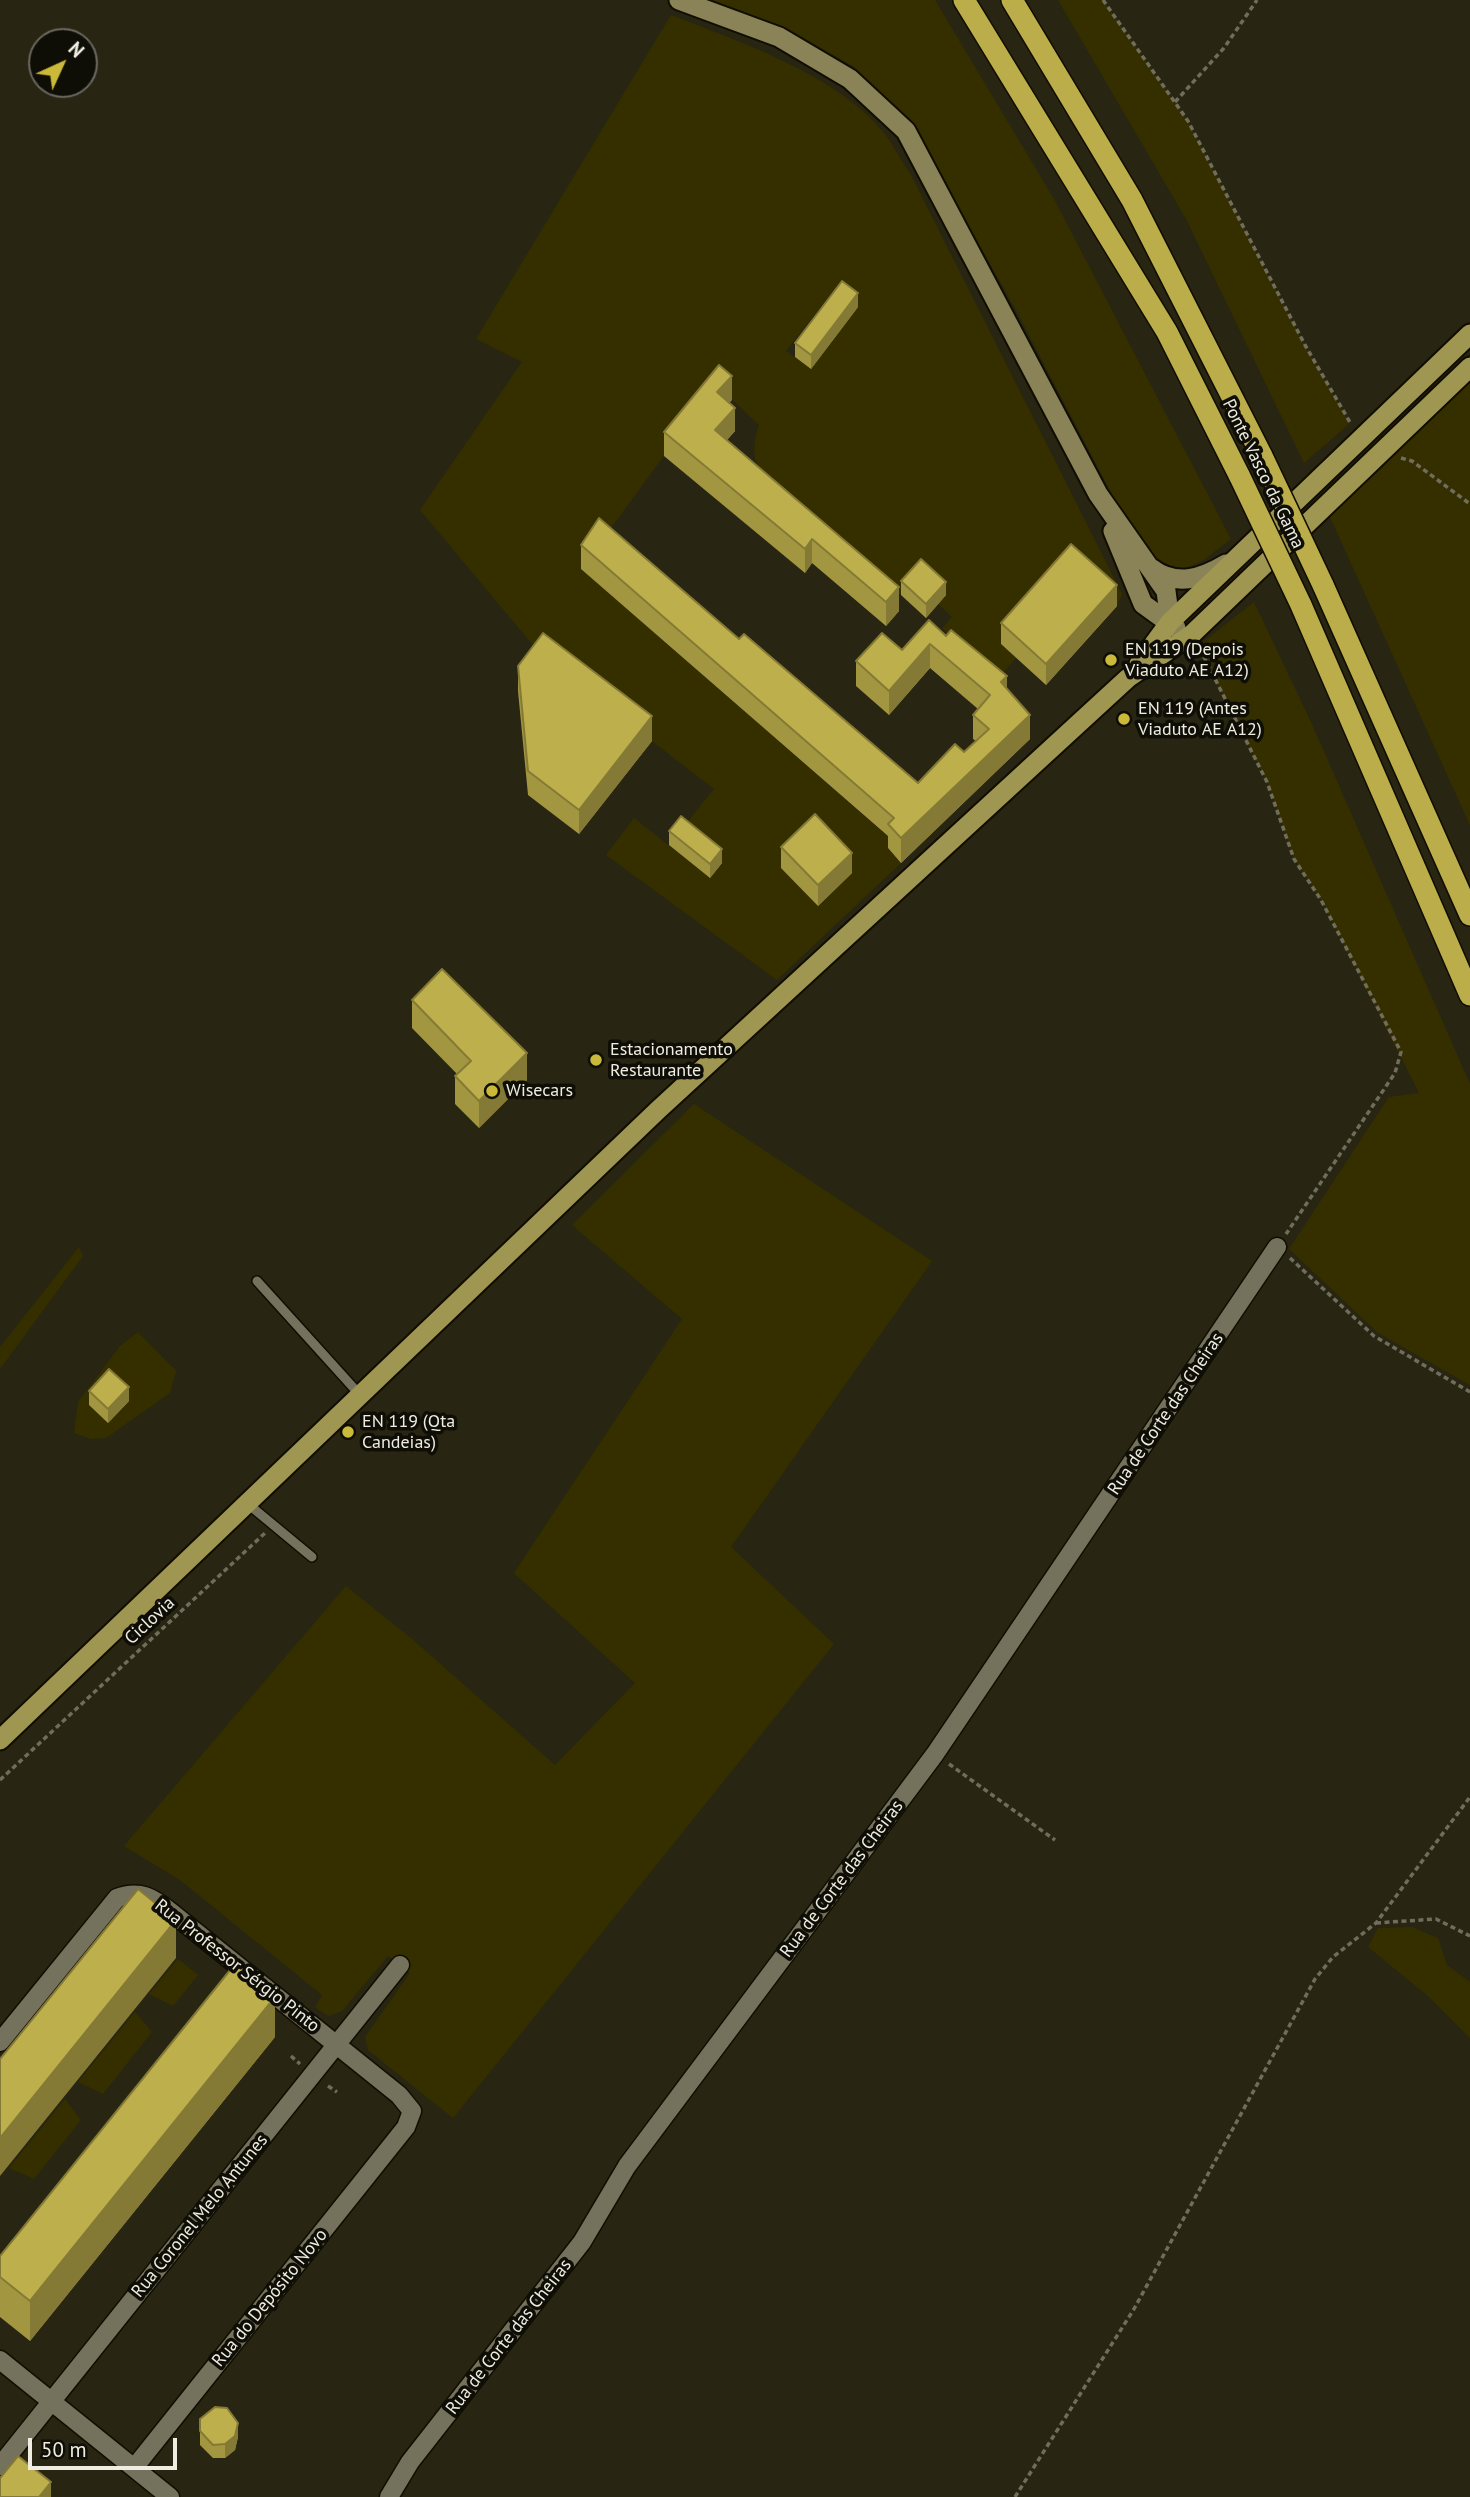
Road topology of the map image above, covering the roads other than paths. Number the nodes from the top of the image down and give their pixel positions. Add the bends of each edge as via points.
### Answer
1 (679, 0) edge
2 (964, 0) edge
3 (1012, 0) edge
4 (1470, 334) edge
5 (1470, 367) edge
6 (1098, 494) junction
7 (1236, 558) junction
8 (1143, 560) junction
9 (1170, 622) junction
10 (1189, 636) junction
11 (1128, 678) junction
12 (1470, 915) edge
13 (1470, 995) edge
14 (1278, 1247) road end
15 (257, 1281) dead end
16 (361, 1396) junction
17 (248, 1504) junction
18 (313, 1557) dead end
19 (0, 1740) edge
20 (400, 1965) dead end
21 (0, 2042) edge
22 (337, 2045) junction
23 (406, 2127) joint
24 (0, 2360) edge
25 (51, 2402) junction
26 (0, 2466) edge
27 (134, 2468) junction
28 (170, 2497) edge
29 (388, 2497) edge

1 - 6 main road via 779,37 850,79 906,131
2 - 13 highway, Ponte Vasco da Gama, bridge via 1167,332 1301,605
3 - 12 highway, Ponte Vasco da Gama, bridge via 1132,200 1262,456
4 - 7 main road
5 - 10 main road
6 - 8 main road
6 - 9 main road via 1143,604
7 - 8 main road via 1206,576 1185,580 1164,576
7 - 9 main road
8 - 9 main road via 1166,591
9 - 10 main road
9 - 11 main road
10 - 11 main road
11 - 16 main road via 658,1110
14 - 29 street, Rua de Corte das Cheiras via 935,1754 628,2166 582,2242 410,2462
15 - 16 lane
16 - 17 main road
17 - 18 lane
17 - 19 main road
20 - 22 street, Rua Coronel Melo Antunes
21 - 22 street, Rua Professor Sérgio Pinto via 112,1904 124,1896 142,1894 152,1897
22 - 23 street, Rua Professor Sérgio Pinto via 407,2102 412,2111
22 - 25 street, Rua Coronel Melo Antunes
23 - 27 street, Rua do Depósito Novo
24 - 25 street
25 - 26 street, Rua Coronel Melo Antunes
25 - 27 street
27 - 28 street

